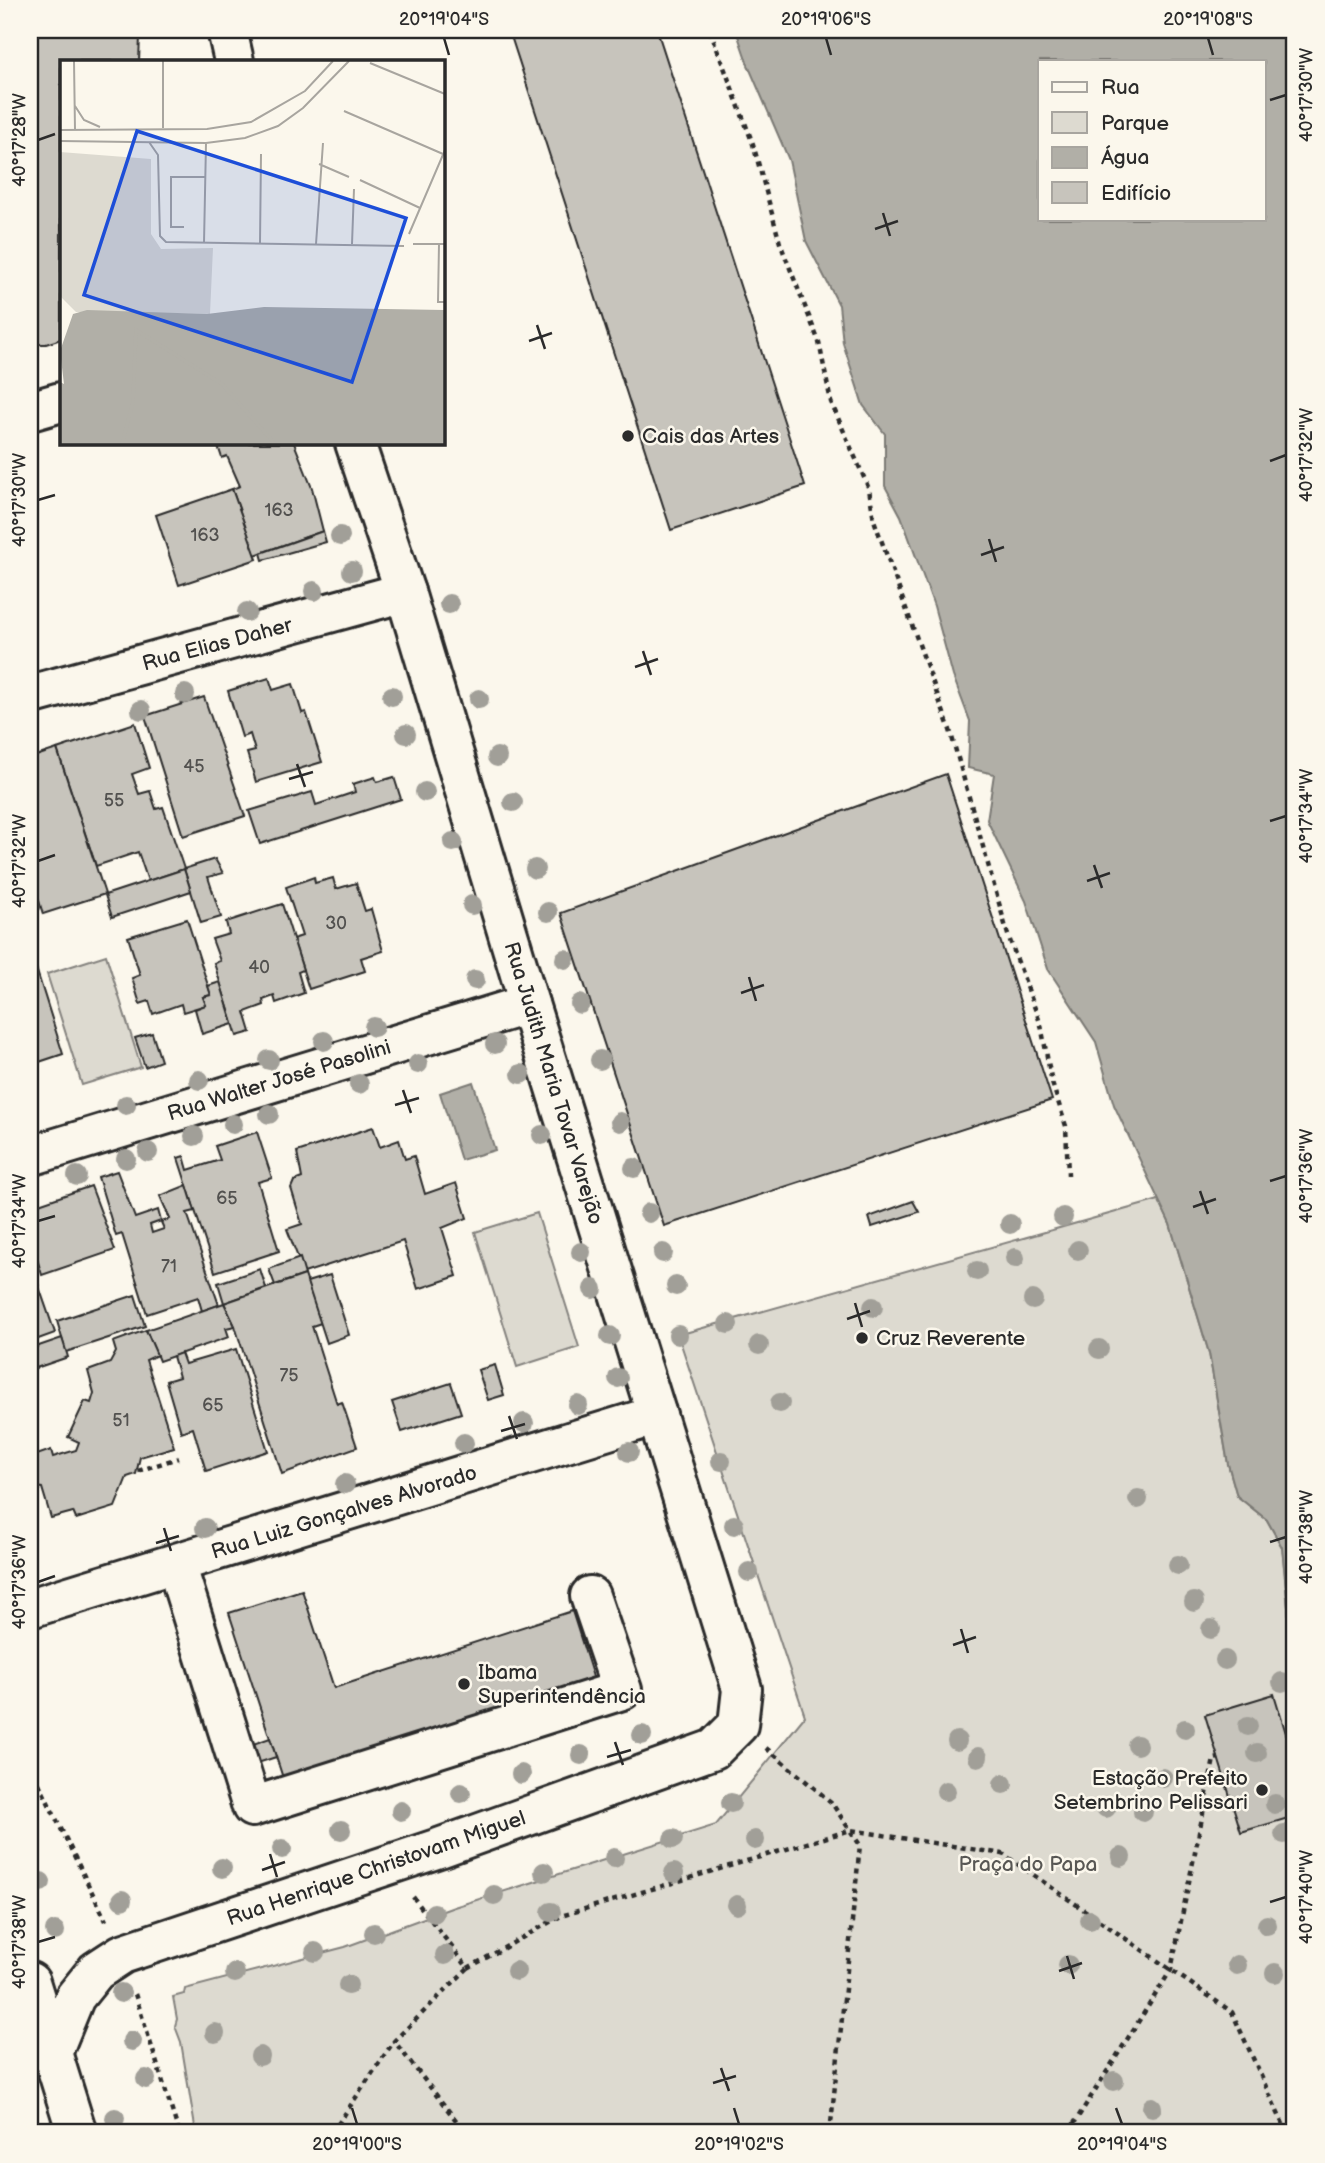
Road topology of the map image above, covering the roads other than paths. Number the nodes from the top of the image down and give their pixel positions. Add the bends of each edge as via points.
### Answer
1 (60, 402) edge
2 (30, 411) edge
3 (355, 444) edge
4 (404, 592) junction
5 (30, 695) edge
6 (529, 1004) junction
7 (30, 1156) edge
8 (657, 1415) junction
9 (176, 1564) junction
10 (590, 1596) dead end
11 (30, 1608) edge
12 (738, 1725) joint
13 (30, 1982) edge
14 (52, 2053) junction
15 (77, 2133) edge

1 - 2 street
3 - 4 street, Rua Judith Maria Tovar Varejão
4 - 5 street, Rua Elias Daher
4 - 6 street, Rua Judith Maria Tovar Varejão
6 - 7 street, Rua Walter José Pasolini
6 - 8 street, Rua Judith Maria Tovar Varejão
8 - 9 street, Rua Luiz Gonçalves Alvorado
8 - 12 street, Rua Judith Maria Tovar Varejão via 742,1689
9 - 10 street via 252,1807 622,1690
9 - 11 street, Rua Luiz Gonçalves Alvorado
12 - 14 street, Rua Henrique Christovam Miguel via 714,1749 388,1866 122,1954 96,1971 75,1997
13 - 14 street
14 - 15 street

